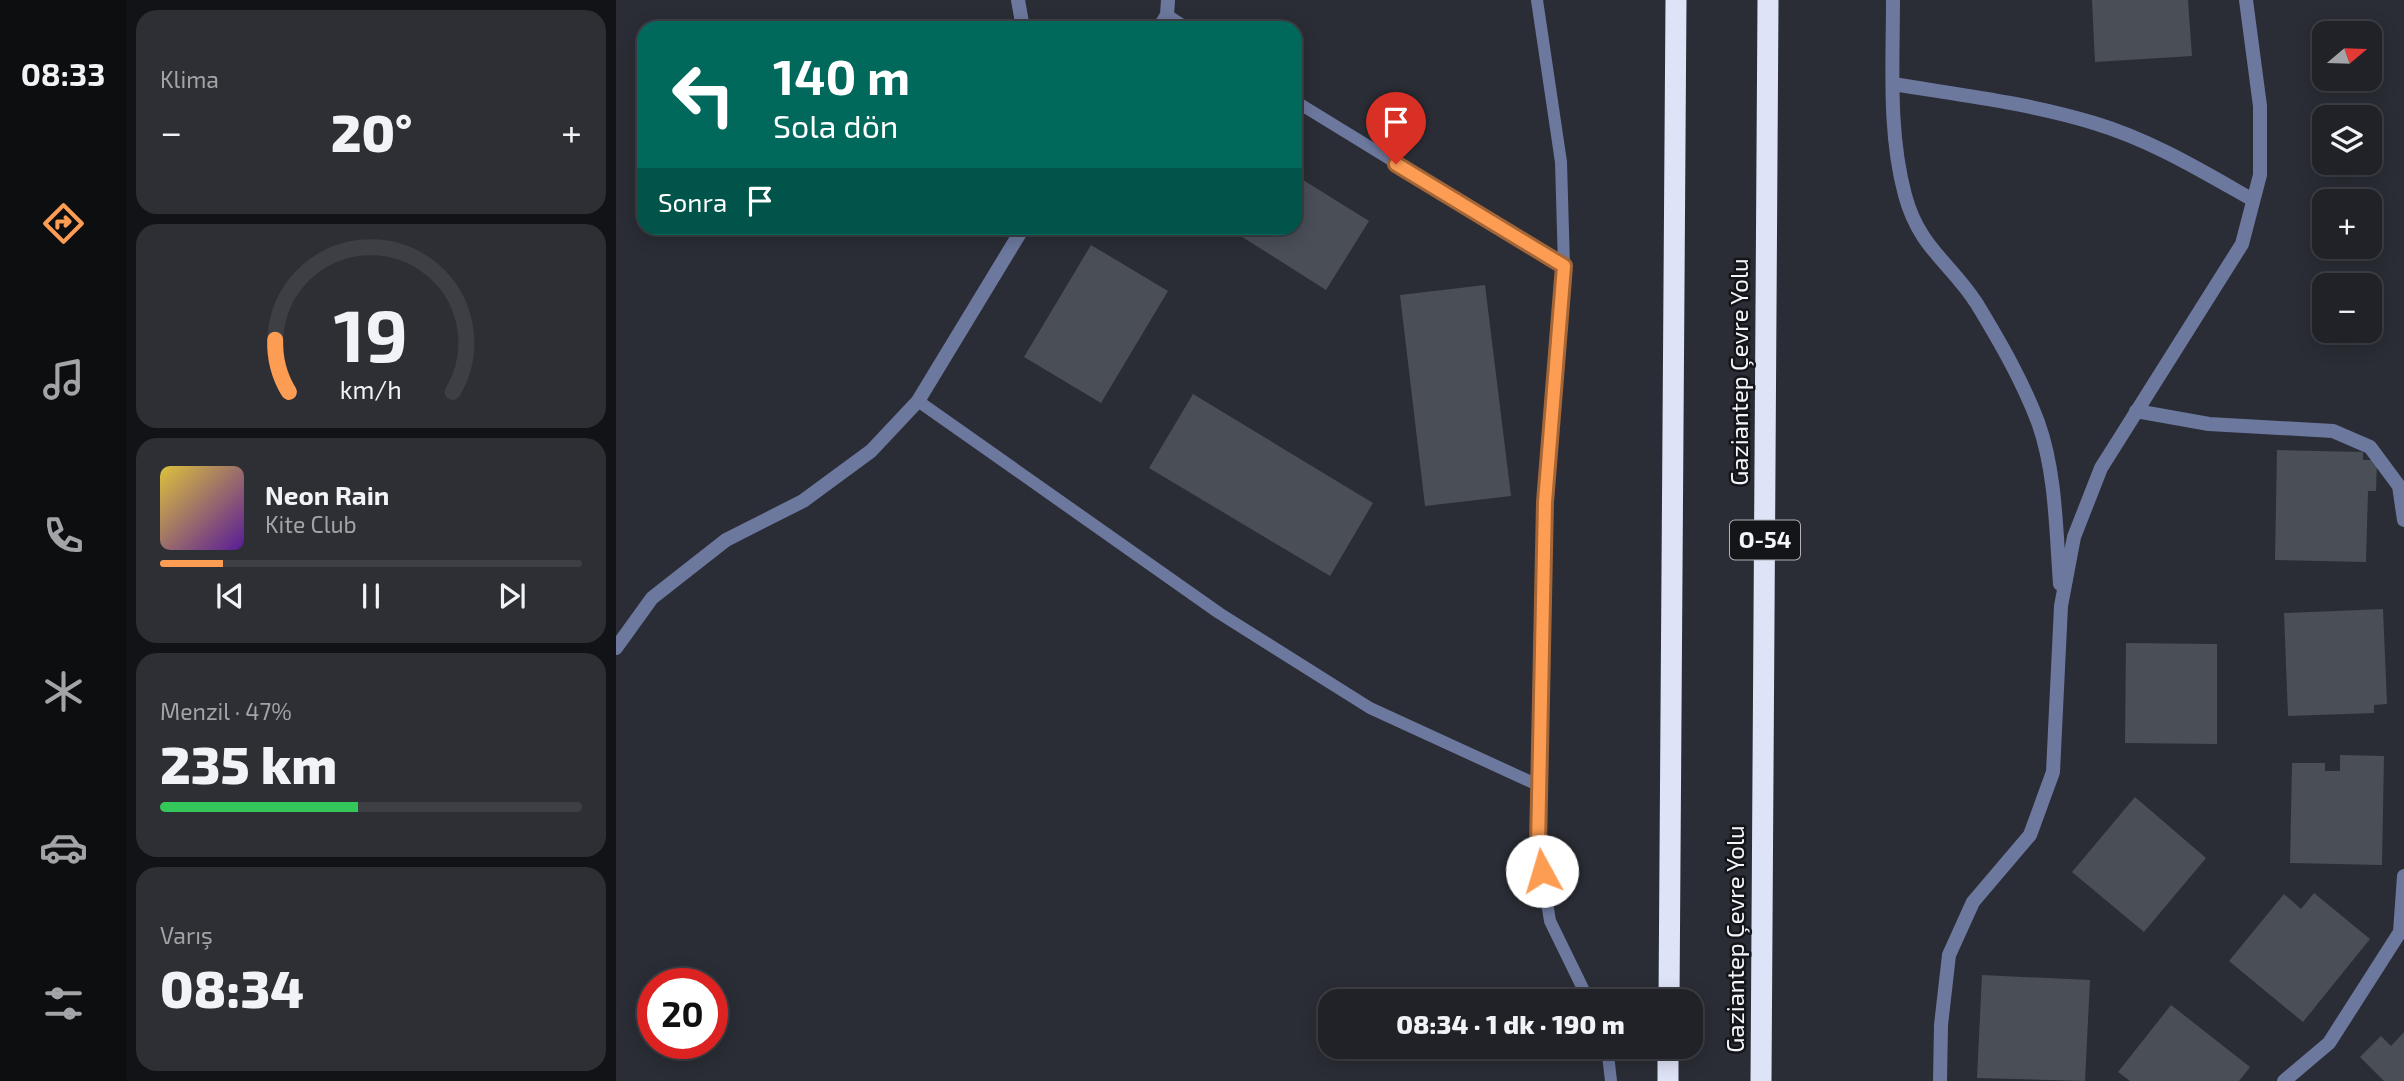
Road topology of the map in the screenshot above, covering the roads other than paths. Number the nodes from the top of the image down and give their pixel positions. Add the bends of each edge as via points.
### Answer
1 (1018, 0) edge
2 (1537, 0) edge
3 (1676, 0) edge
4 (1768, 0) edge
5 (1894, 0) edge
6 (2246, 0) edge
7 (1168, 7) edge
8 (1022, 21) edge
9 (1181, 21) edge
10 (1893, 84) junction
11 (1302, 105) edge
12 (2253, 200) junction
13 (1008, 235) edge
14 (1018, 235) edge
15 (1007, 251) junction
16 (1564, 266) junction
17 (918, 401) junction
18 (2136, 411) junction
19 (2402, 485) edge
20 (2404, 520) edge
21 (2061, 606) junction
22 (616, 648) edge
23 (1540, 786) junction
24 (2404, 876) edge
25 (2402, 934) edge
26 (1583, 989) edge
27 (1669, 989) edge
28 (1608, 1059) edge
29 (1668, 1059) edge
30 (1611, 1081) edge
31 (1668, 1081) edge
32 (1761, 1081) edge
33 (1940, 1081) edge
34 (2284, 1081) edge

1 - 8 street
2 - 16 lane via 1561,162
3 - 27 highway
4 - 32 highway, Gaziantep Çevre Yolu / O-54
5 - 10 street
6 - 12 street via 2260,106 2260,175
7 - 9 lane
10 - 12 street via 2026,106 2095,123 2166,151
10 - 21 street via 1896,147 1905,197 1925,243 1974,300 2012,362 2039,424 2053,499
11 - 16 lane
12 - 18 street via 2242,244
13 - 15 street
14 - 15 street
15 - 17 street
16 - 23 lane via 1545,502
17 - 22 street via 859,460 803,501 726,540 652,598
17 - 23 lane via 1219,613 1370,708
18 - 19 street via 2209,424 2333,431 2370,447
18 - 21 street via 2101,468 2074,537
19 - 20 street
21 - 33 street via 2053,772 2030,835 1973,902 1949,955
23 - 26 lane via 1538,846 1550,921
24 - 25 street
25 - 34 street via 2329,1044
28 - 30 lane
29 - 31 highway

